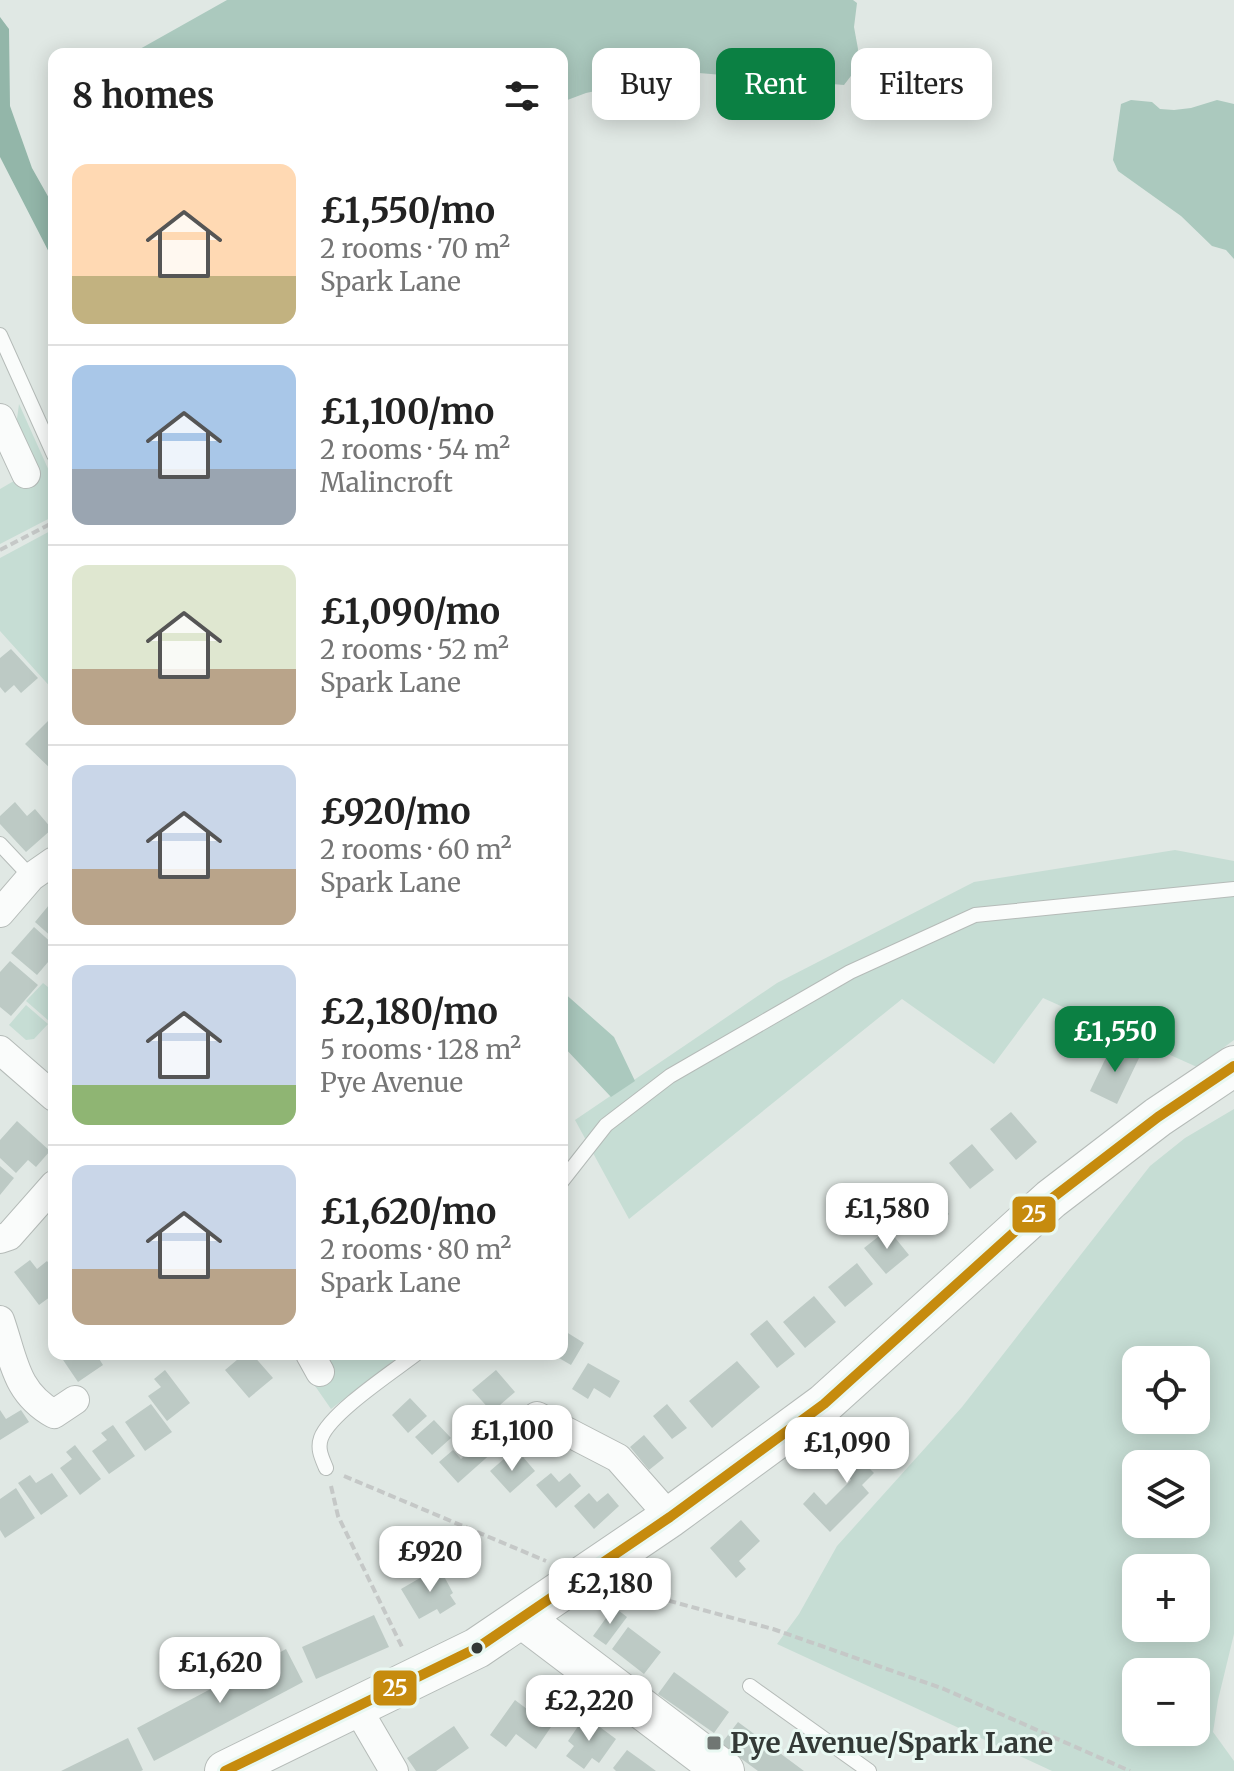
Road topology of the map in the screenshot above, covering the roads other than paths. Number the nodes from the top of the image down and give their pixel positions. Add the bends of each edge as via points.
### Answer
1 (0, 335) edge
2 (0, 418) edge
3 (48, 442) edge
4 (26, 474) dead end
5 (0, 844) edge
6 (43, 869) edge
7 (1234, 889) edge
8 (0, 913) edge
9 (0, 1050) edge
10 (1234, 1066) edge
11 (48, 1092) edge
12 (568, 1173) edge
13 (48, 1192) edge
14 (0, 1239) edge
15 (0, 1320) edge
16 (408, 1360) edge
17 (75, 1400) dead end
18 (537, 1416) dead end
19 (326, 1468) road end
20 (670, 1517) junction
21 (522, 1618) junction
22 (750, 1686) dead end
23 (352, 1710) junction
24 (225, 1771) edge
25 (394, 1771) edge
26 (724, 1771) edge
27 (869, 1771) edge

1 - 3 lane
2 - 4 street
5 - 6 lane
6 - 8 street
7 - 12 lane via 975,915 850,972 670,1076 606,1125
9 - 11 street
10 - 20 main road via 1051,1199 824,1404
13 - 14 street via 9,1236
15 - 17 street via 15,1370 35,1403 54,1414
16 - 19 lane via 328,1426 319,1451
18 - 20 street via 618,1458
20 - 21 main road
21 - 23 main road via 477,1648
21 - 26 main road
22 - 27 lane
23 - 24 main road
23 - 25 street via 363,1718

